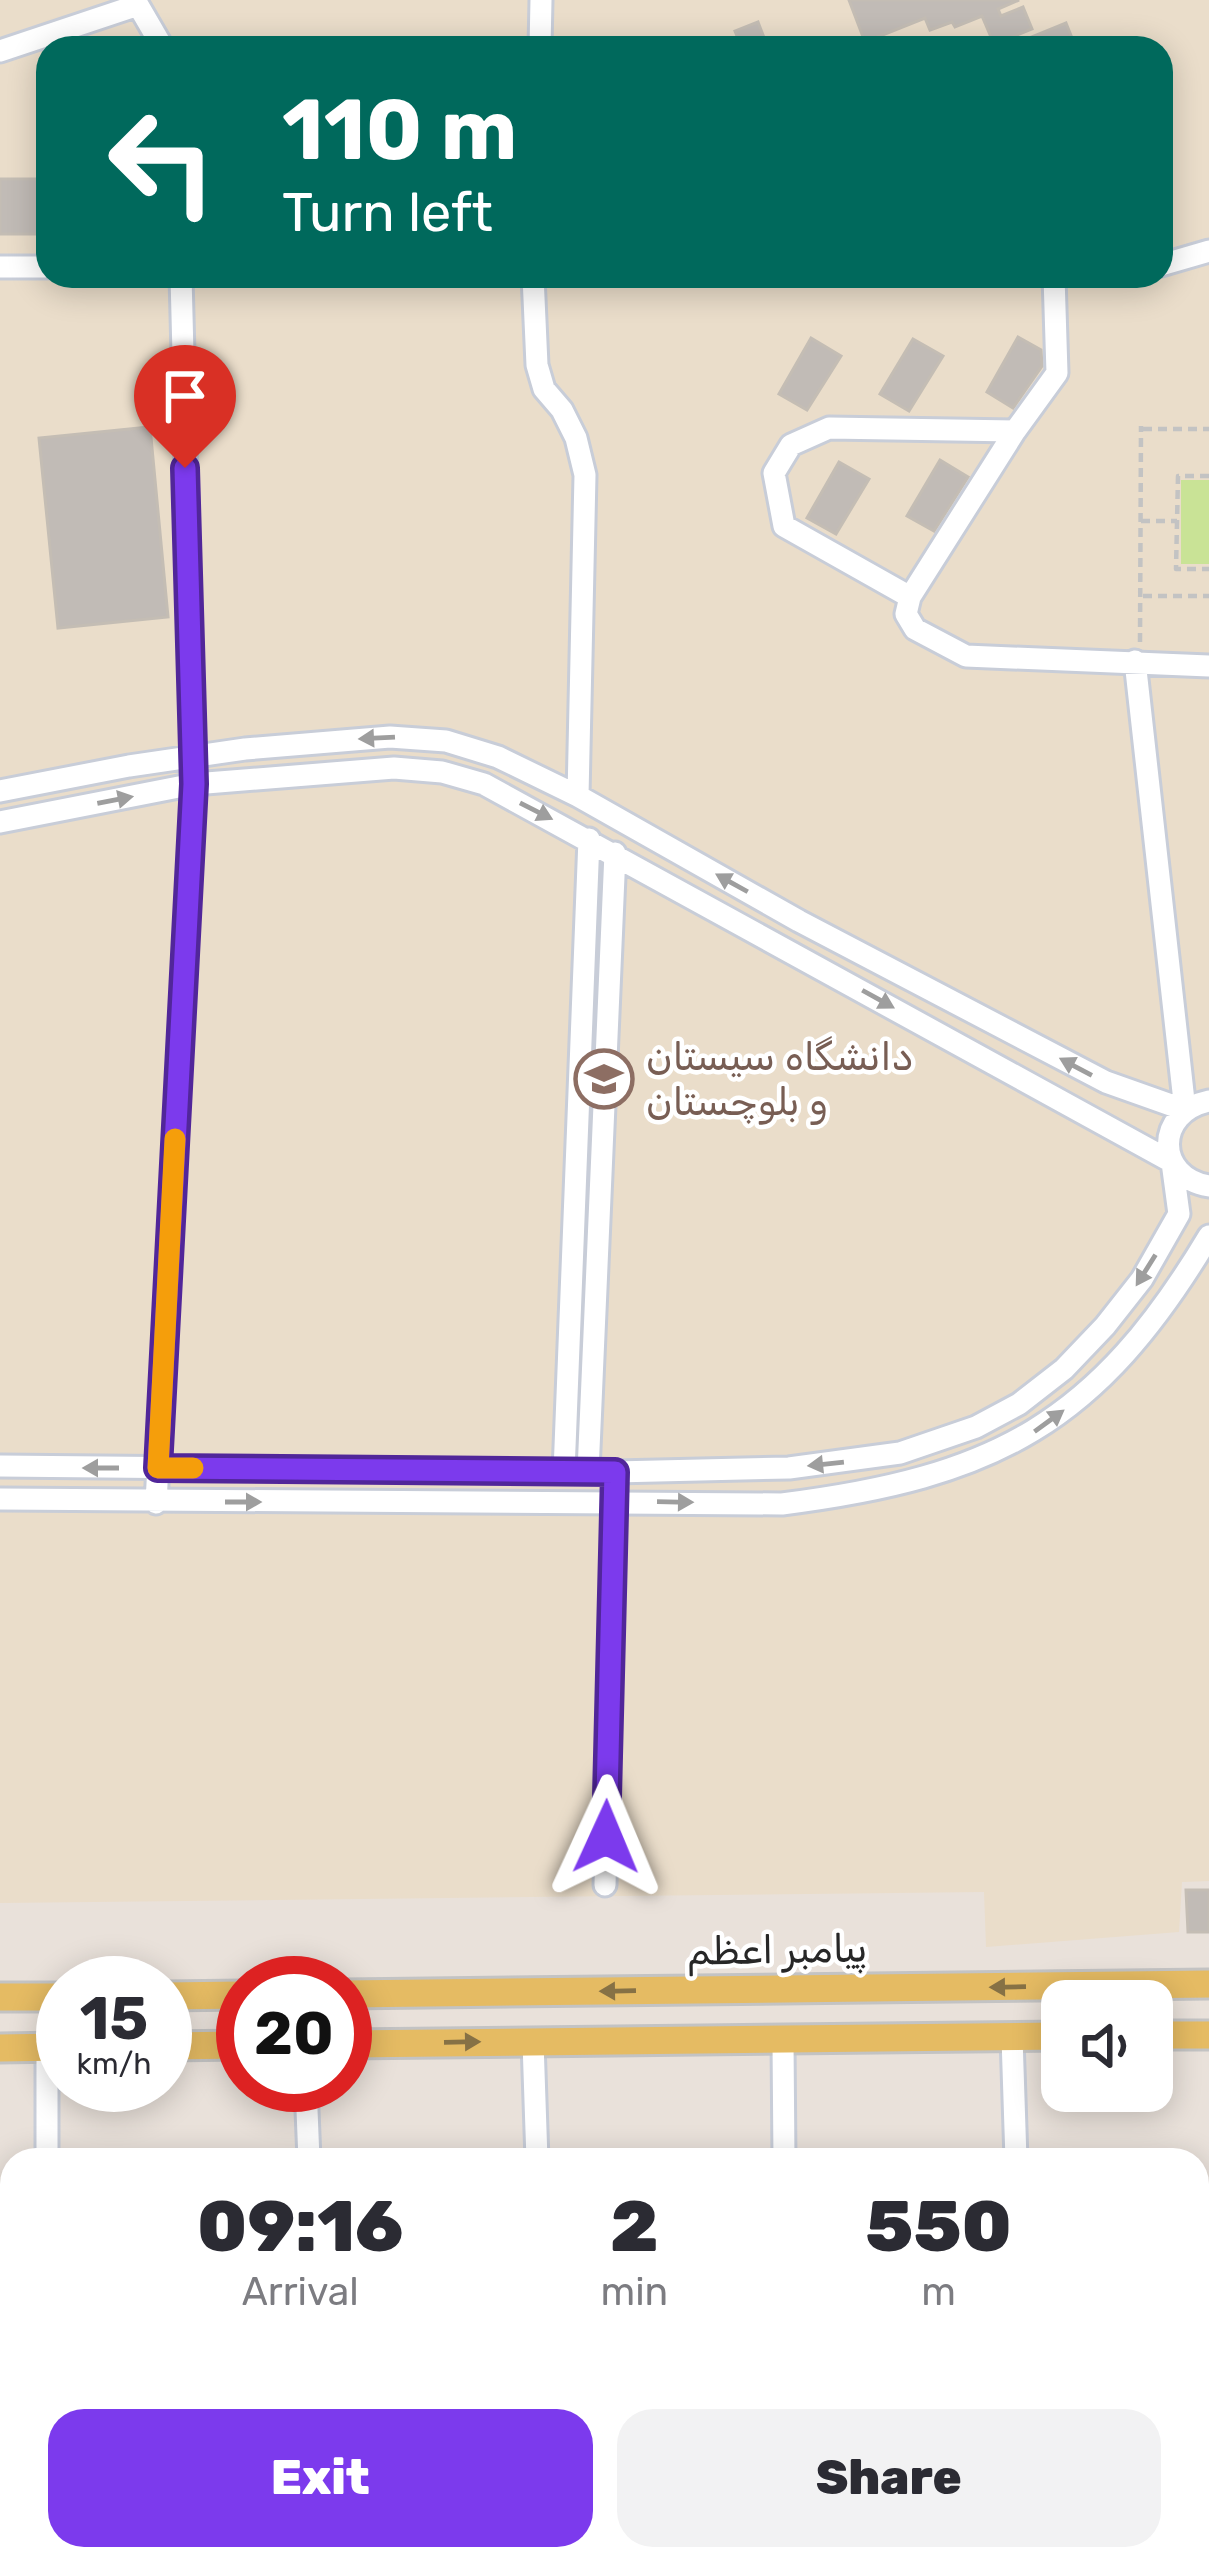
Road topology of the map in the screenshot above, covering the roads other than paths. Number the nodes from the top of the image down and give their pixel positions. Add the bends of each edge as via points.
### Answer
1 (542, 0) edge
2 (45, 36) edge
3 (156, 36) edge
4 (540, 36) edge
5 (36, 39) edge
6 (0, 51) edge
7 (1209, 250) edge
8 (1173, 261) edge
9 (0, 267) edge
10 (36, 267) edge
11 (181, 288) edge
12 (534, 288) edge
13 (1054, 288) edge
14 (1016, 430) junction
15 (910, 597) junction
16 (1138, 661) junction
17 (1209, 666) edge
18 (446, 742) junction
19 (192, 755) junction
20 (442, 772) junction
21 (194, 784) junction
22 (0, 791) edge
23 (578, 796) junction
24 (0, 823) edge
25 (590, 839) junction
26 (615, 853) junction
27 (1209, 1101) edge
28 (1185, 1110) junction
29 (1172, 1162) junction
30 (1209, 1186) edge
31 (1209, 1236) edge
32 (0, 1466) edge
33 (158, 1468) junction
34 (564, 1472) junction
35 (588, 1472) junction
36 (615, 1472) junction
37 (0, 1499) edge
38 (156, 1502) junction
39 (615, 1502) junction
40 (605, 1885) dead end
41 (1209, 1984) edge
42 (372, 1994) edge
43 (36, 1996) edge
44 (0, 1997) edge
45 (1173, 2035) edge
46 (1209, 2035) edge
47 (1041, 2036) edge
48 (1012, 2037) junction
49 (533, 2042) junction
50 (783, 2042) junction
51 (372, 2044) edge
52 (36, 2047) edge
53 (0, 2048) edge
54 (50, 2112) edge
55 (307, 2112) edge
56 (48, 2148) edge
57 (309, 2148) edge
58 (537, 2148) edge
59 (784, 2148) edge
60 (1016, 2148) edge

1 - 4 street
2 - 3 street via 139,5
5 - 6 street
7 - 8 street
9 - 10 street
11 - 19 street
12 - 23 street via 537,364 576,438 585,475
13 - 14 street via 1057,373
14 - 15 street
14 - 15 street via 829,428 791,445 775,473 784,526
15 - 16 street via 906,614 915,629 966,656
16 - 17 street
16 - 28 street
18 -> 19 street via 390,736
18 - 20 street
18 - 23 street
19 - 21 street
19 - 22 street
20 - 21 street via 394,768
20 -> 25 street via 484,784
24 -> 21 street
21 - 33 street
28 -> 23 street via 1085,1072
25 - 26 street
25 - 34 street
26 -> 29 street
26 - 35 street
27 - 28 street
28 - 29 street via 1169,1134
29 - 30 street via 1191,1182
29 -> 36 street via 1179,1214 1142,1279 1064,1369 1019,1404 900,1453
39 -> 31 street via 802,1501 907,1483 991,1455 1085,1394 1172,1298
33 -> 32 street
33 - 34 street
33 - 38 street
34 - 35 street
35 - 36 street
36 - 39 street
37 - 38 street
38 -> 39 street
39 - 40 street
41 -> 42 main road, پیامبر اعظم
43 - 44 main road
45 - 46 main road
47 - 48 main road
48 - 50 main road
48 - 60 street
49 - 50 main road
51 -> 49 main road
49 - 58 street
50 - 59 street
52 - 53 main road
54 - 56 street
55 - 57 street

